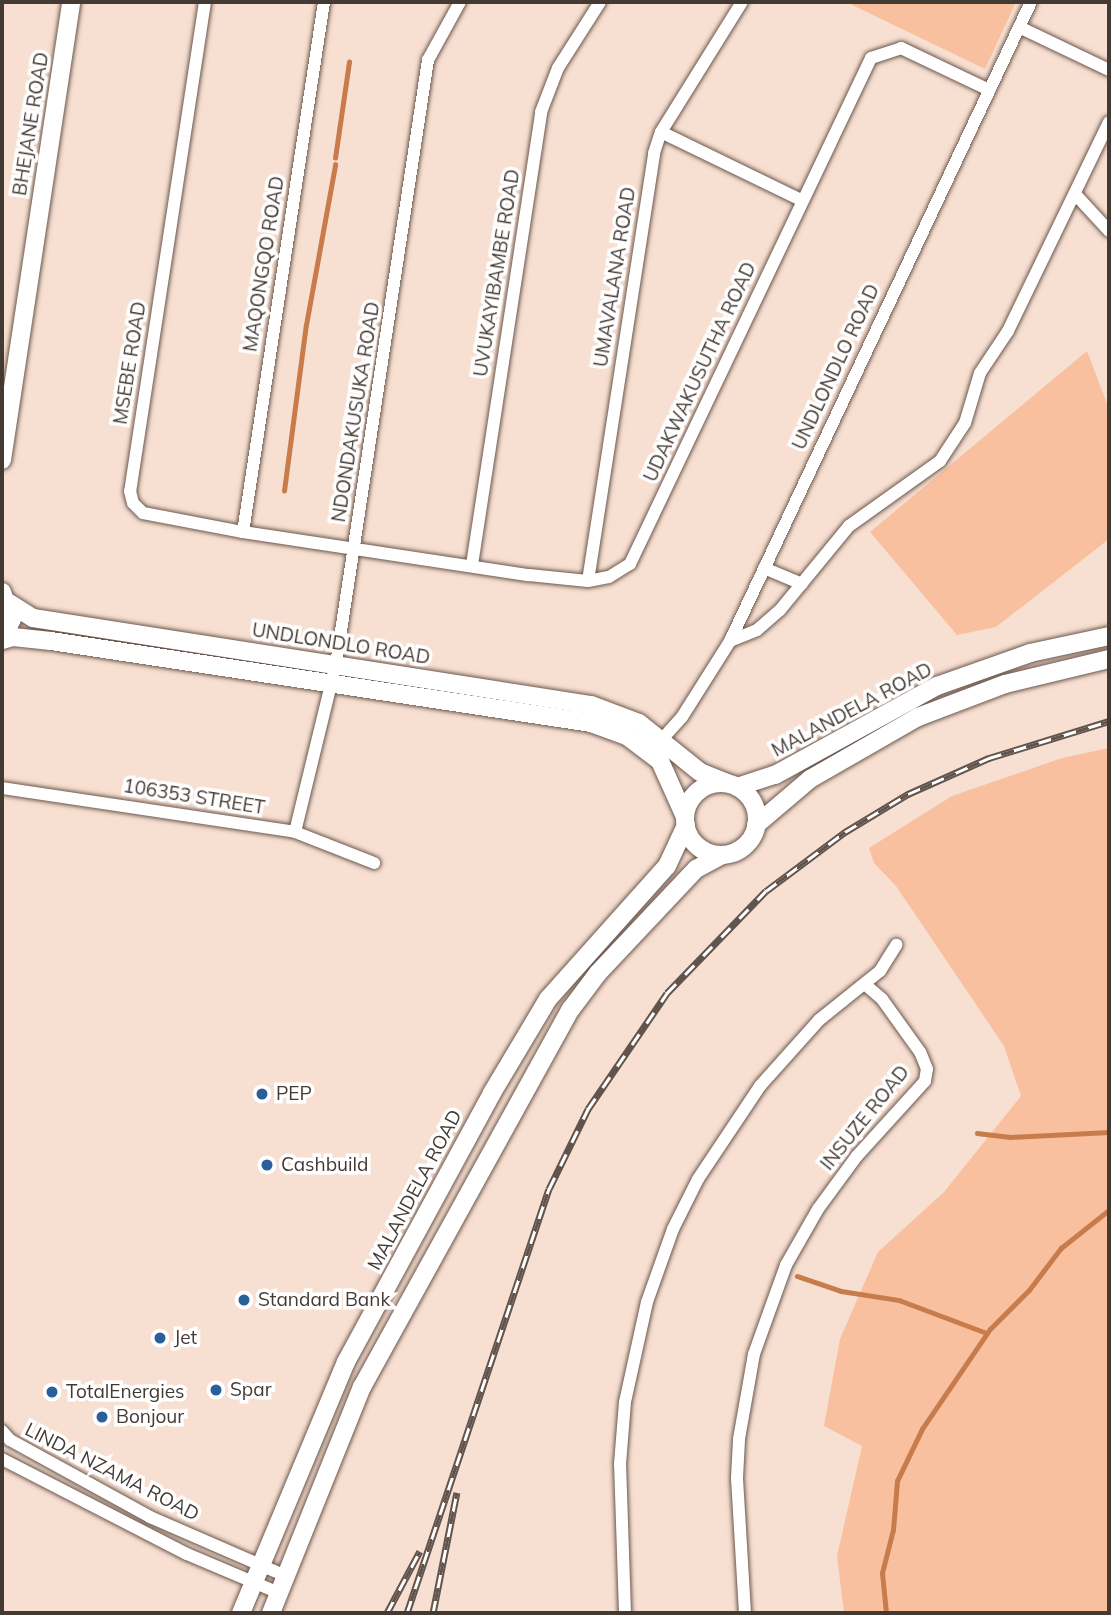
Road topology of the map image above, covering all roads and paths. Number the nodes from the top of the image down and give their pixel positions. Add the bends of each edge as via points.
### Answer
1 (71, 2) edge
2 (205, 2) edge
3 (324, 2) edge
4 (460, 2) edge
5 (600, 2) edge
6 (742, 2) edge
7 (1031, 2) edge
8 (1019, 27) junction
9 (1109, 70) edge
10 (989, 90) junction
11 (1109, 122) edge
12 (661, 132) junction
13 (1076, 195) junction
14 (801, 200) junction
15 (1109, 231) edge
16 (2, 460) edge
17 (243, 533) junction
18 (354, 550) junction
19 (472, 565) junction
20 (764, 568) junction
21 (588, 581) junction
22 (802, 584) junction
23 (6, 598) edge
24 (1109, 636) edge
25 (2, 640) edge
26 (730, 640) junction
27 (1109, 659) edge
28 (336, 664) junction
29 (331, 685) junction
30 (656, 746) junction
31 (733, 785) junction
32 (2, 788) edge
33 (685, 821) junction
34 (756, 825) junction
35 (295, 832) junction
36 (722, 855) junction
37 (374, 863) dead end
38 (896, 945) dead end
39 (866, 984) junction
40 (2, 1431) edge
41 (2, 1459) edge
42 (78, 1476) junction
43 (69, 1495) junction
44 (261, 1563) junction
45 (253, 1583) junction
46 (282, 1584) junction
47 (241, 1613) edge
48 (271, 1613) edge
49 (625, 1613) edge
50 (745, 1613) edge

1 - 16 main road, BHEJANE ROAD
2 - 17 street, MSEBE ROAD via 131,497 143,513
3 - 17 street, MAQONGQO ROAD
4 - 18 street, NDONDAKUSUKA ROAD via 428,60
5 - 19 street, UVUKAYIBAMBE ROAD via 558,68 541,112
6 - 12 street, UMAVALANA ROAD
7 - 8 street, UNDLONDLO ROAD
8 - 9 street
8 - 10 street, UNDLONDLO ROAD
10 - 14 street, UDAKWAKUSUTHA ROAD via 901,48 879,52 871,58
10 - 20 street, UNDLONDLO ROAD
11 - 13 street
12 - 14 street
12 - 21 street, UMAVALANA ROAD
13 - 15 street
13 - 22 street via 1008,331 980,373 965,423 940,461 849,526
14 - 21 street, UDAKWAKUSUTHA ROAD via 637,553 621,572
17 - 18 street, MSEBE ROAD
18 - 19 street, UDAKWAKUSUTHA ROAD
18 - 28 street, NDONDAKUSUKA ROAD
19 - 21 street, UDAKWAKUSUTHA ROAD
20 - 22 street
20 - 26 street, UNDLONDLO ROAD
22 - 26 street via 757,630
23 - 25 main road via 10,627
23 - 28 main road, UNDLONDLO ROAD via 33,618
24 - 31 main road, MALANDELA ROAD via 1030,653 937,686 775,775
25 - 29 main road, UNDLONDLO ROAD via 40,640
26 - 30 street, UNDLONDLO ROAD via 682,717
27 - 34 main road, MALANDELA ROAD via 1005,684 919,717 810,779
28 - 29 street, NDONDAKUSUKA ROAD
28 - 30 main road, UNDLONDLO ROAD via 592,705 639,723
29 - 30 main road, UNDLONDLO ROAD via 592,723
29 - 35 street, NDONDAKUSUKA ROAD
30 - 31 main road, UNDLONDLO ROAD
30 - 33 main road, UNDLONDLO ROAD
31 - 33 main road via 699,791
31 - 34 main road via 755,807
32 - 35 street, 106353 STREET
33 - 36 main road via 698,847
33 - 44 main road, MALANDELA ROAD via 667,866 548,999 492,1093 346,1362
34 - 36 main road via 748,842
35 - 37 street, 106353 STREET
36 - 46 main road via 696,869 598,973 571,1009 362,1387
38 - 39 street via 892,958
39 - 49 street via 819,1020 746,1104 698,1179 657,1272 622,1436
39 - 50 street, INSUZE ROAD via 883,999 920,1052 927,1069 925,1082 857,1156 818,1209 786,1265 759,1341 739,1439
40 - 42 street, LINDA NZAMA ROAD via 10,1440
41 - 43 street, LINDA NZAMA ROAD
42 - 43 street
42 - 44 street, LINDA NZAMA ROAD via 150,1517
43 - 45 street, LINDA NZAMA ROAD
44 - 45 main road, MALANDELA ROAD
44 - 46 street, LINDA NZAMA ROAD
45 - 46 street, LINDA NZAMA ROAD
45 - 47 main road, MALANDELA ROAD
46 - 48 main road

